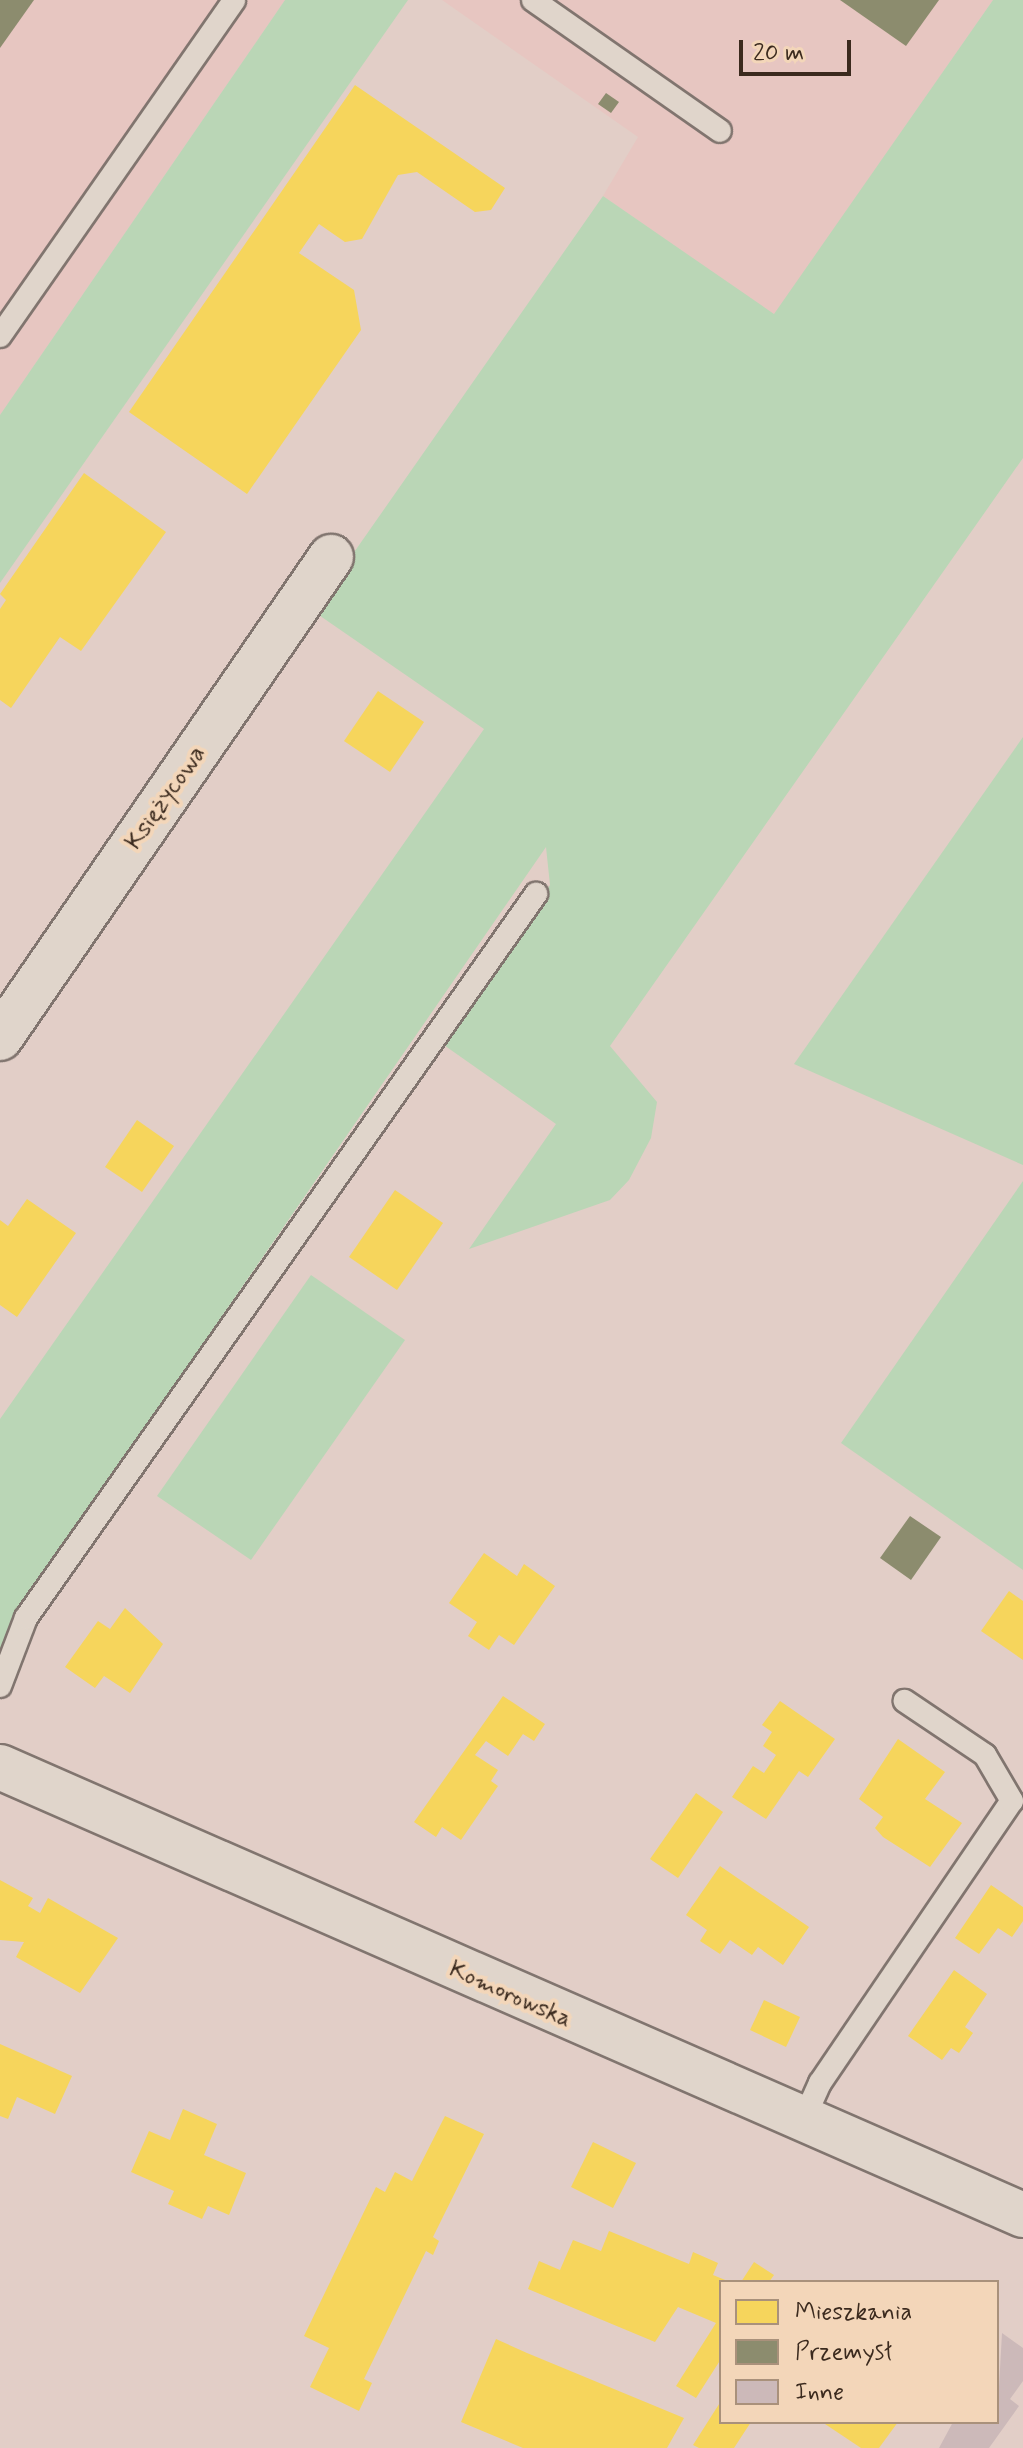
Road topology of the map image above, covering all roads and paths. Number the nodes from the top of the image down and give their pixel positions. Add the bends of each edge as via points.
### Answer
1 (234, 0) edge
2 (533, 0) edge
3 (720, 131) dead end
4 (0, 336) edge
5 (331, 557) dead end
6 (536, 894) dead end
7 (0, 1038) edge
8 (0, 1686) edge
9 (905, 1701) dead end
10 (0, 1767) edge
11 (802, 2123) junction
12 (1023, 2215) edge

1 - 4 lane
2 - 3 lane
5 - 7 street, Księżycowa
6 - 8 lane via 26,1618
9 - 11 lane via 985,1755 1012,1801 820,2083
10 - 11 street, Komorowska
11 - 12 street, Komorowska

